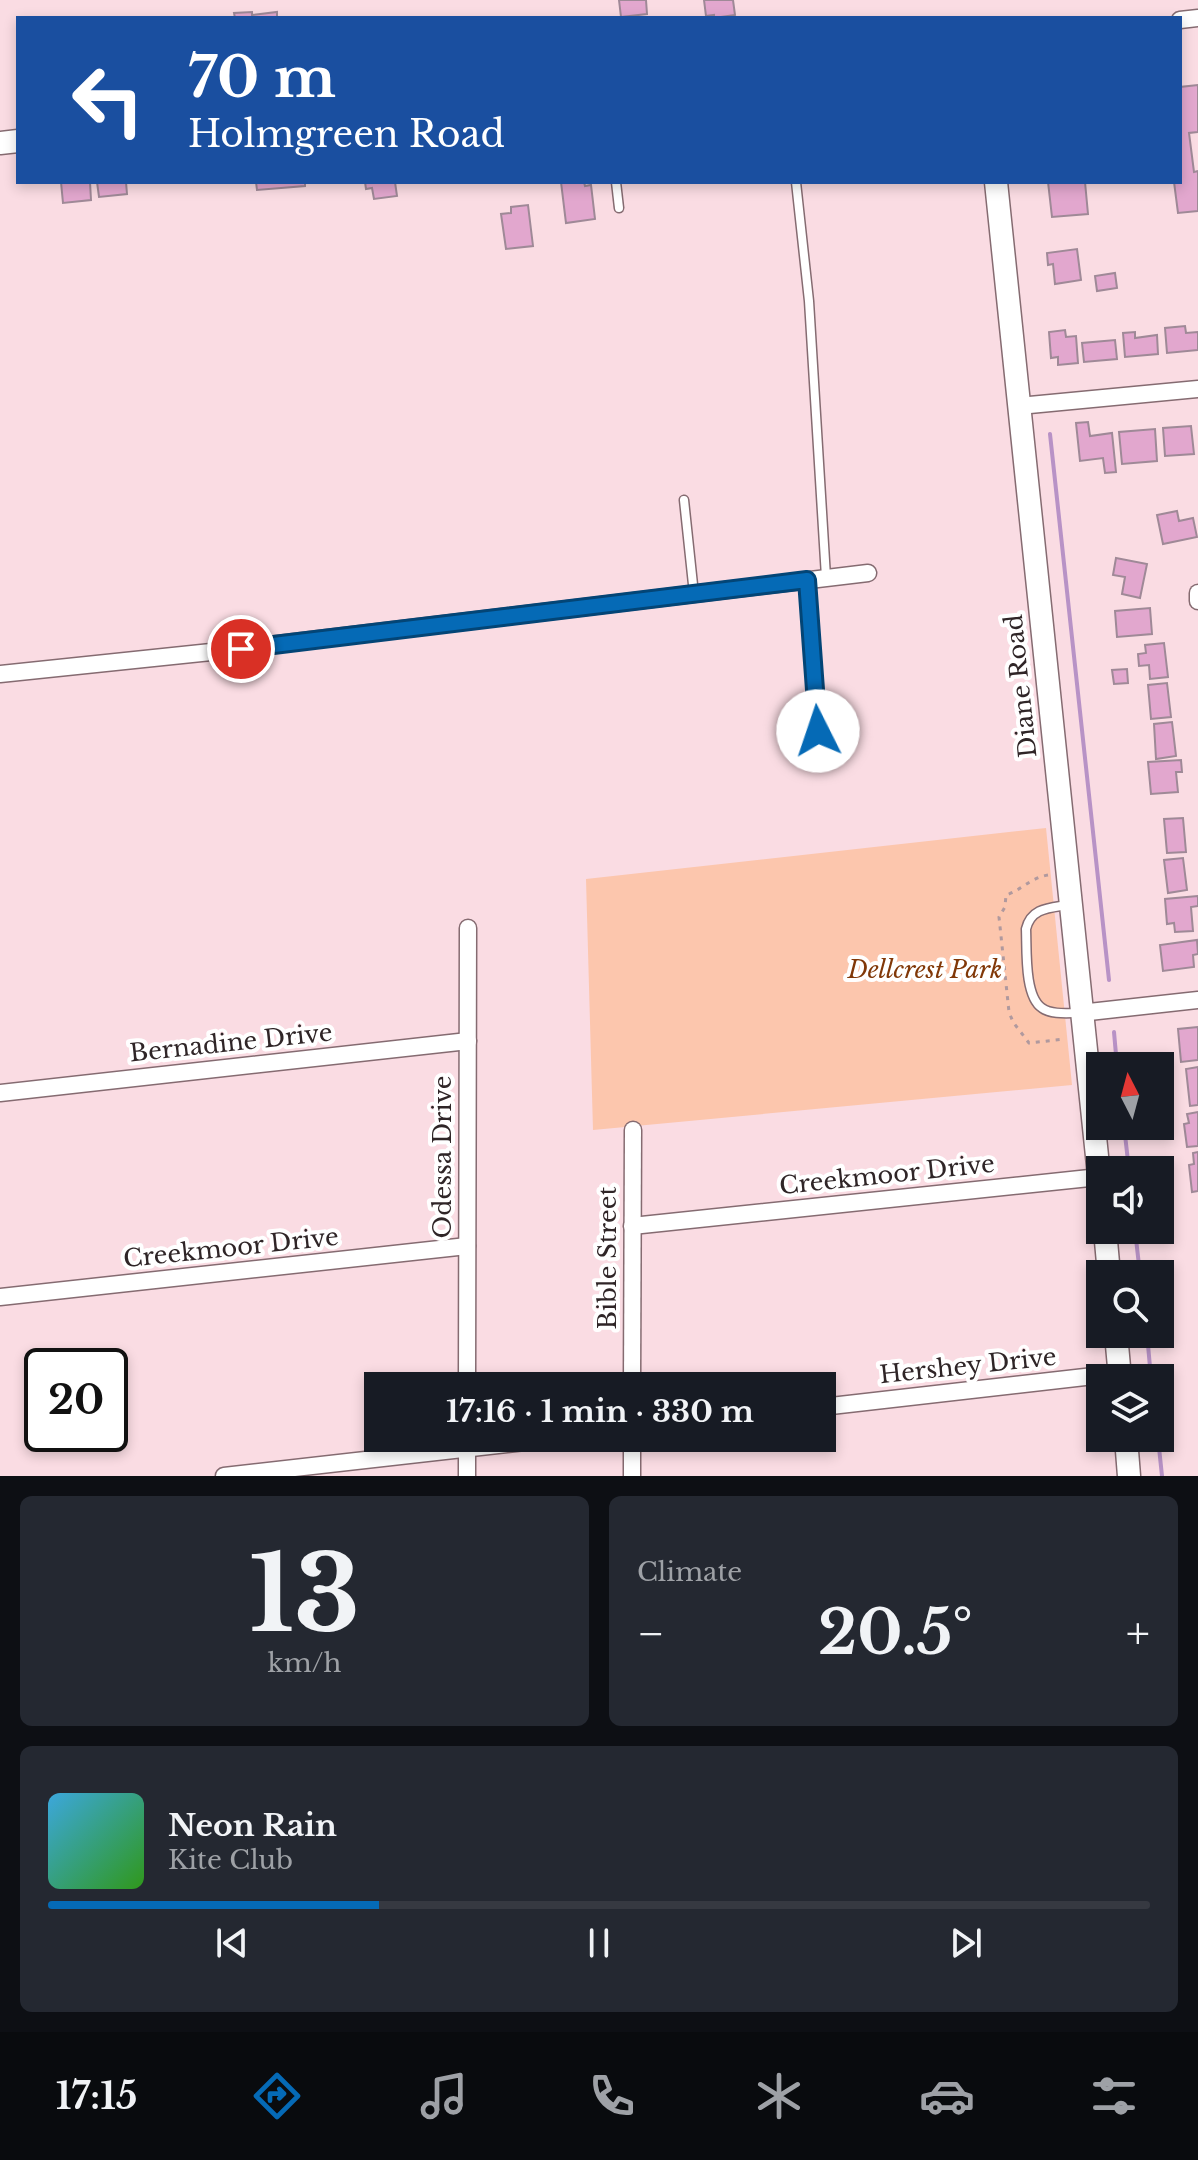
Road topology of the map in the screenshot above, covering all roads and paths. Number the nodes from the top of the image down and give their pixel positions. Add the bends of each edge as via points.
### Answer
1 (616, 184) edge
2 (796, 184) edge
3 (996, 184) edge
4 (619, 208) dead end
5 (1198, 389) edge
6 (1019, 406) junction
7 (684, 500) dead end
8 (868, 573) dead end
9 (826, 578) junction
10 (807, 580) junction
11 (1198, 593) edge
12 (694, 594) junction
13 (1198, 601) edge
14 (0, 674) edge
15 (818, 731) dead end
16 (1069, 905) junction
17 (468, 928) dead end
18 (1198, 1000) edge
19 (1080, 1013) junction
20 (468, 1041) junction
21 (0, 1093) edge
22 (633, 1130) dead end
23 (1097, 1156) edge
24 (1086, 1178) edge
25 (632, 1226) junction
26 (467, 1246) junction
27 (0, 1297) edge
28 (467, 1372) edge
29 (632, 1372) edge
30 (1086, 1380) edge
31 (836, 1406) edge
32 (401, 1452) edge
33 (467, 1452) edge
34 (632, 1452) edge
35 (1127, 1452) edge
36 (224, 1476) edge
37 (467, 1476) edge
38 (632, 1476) edge
39 (1129, 1476) edge

1 - 4 lane
2 - 9 lane
3 - 6 street, Diane Road
5 - 6 street
6 - 16 street, Diane Road
7 - 12 lane
8 - 9 street
9 - 10 street
10 - 12 street
10 - 15 lane
11 - 13 street
12 - 14 street
16 - 19 street, Diane Road
16 - 19 lane via 1044,909 1028,921 1030,990 1041,1008
17 - 20 street, Odessa Drive
18 - 19 street
19 - 23 street, Diane Road
20 - 21 street, Bernadine Drive
20 - 26 street, Odessa Drive
22 - 25 street, Bible Street
24 - 25 street, Creekmoor Drive
25 - 29 street, Bible Street
26 - 27 street, Creekmoor Drive
26 - 28 street, Odessa Drive
30 - 31 street, Hershey Drive
32 - 36 street
33 - 37 street
34 - 38 street
35 - 39 street

